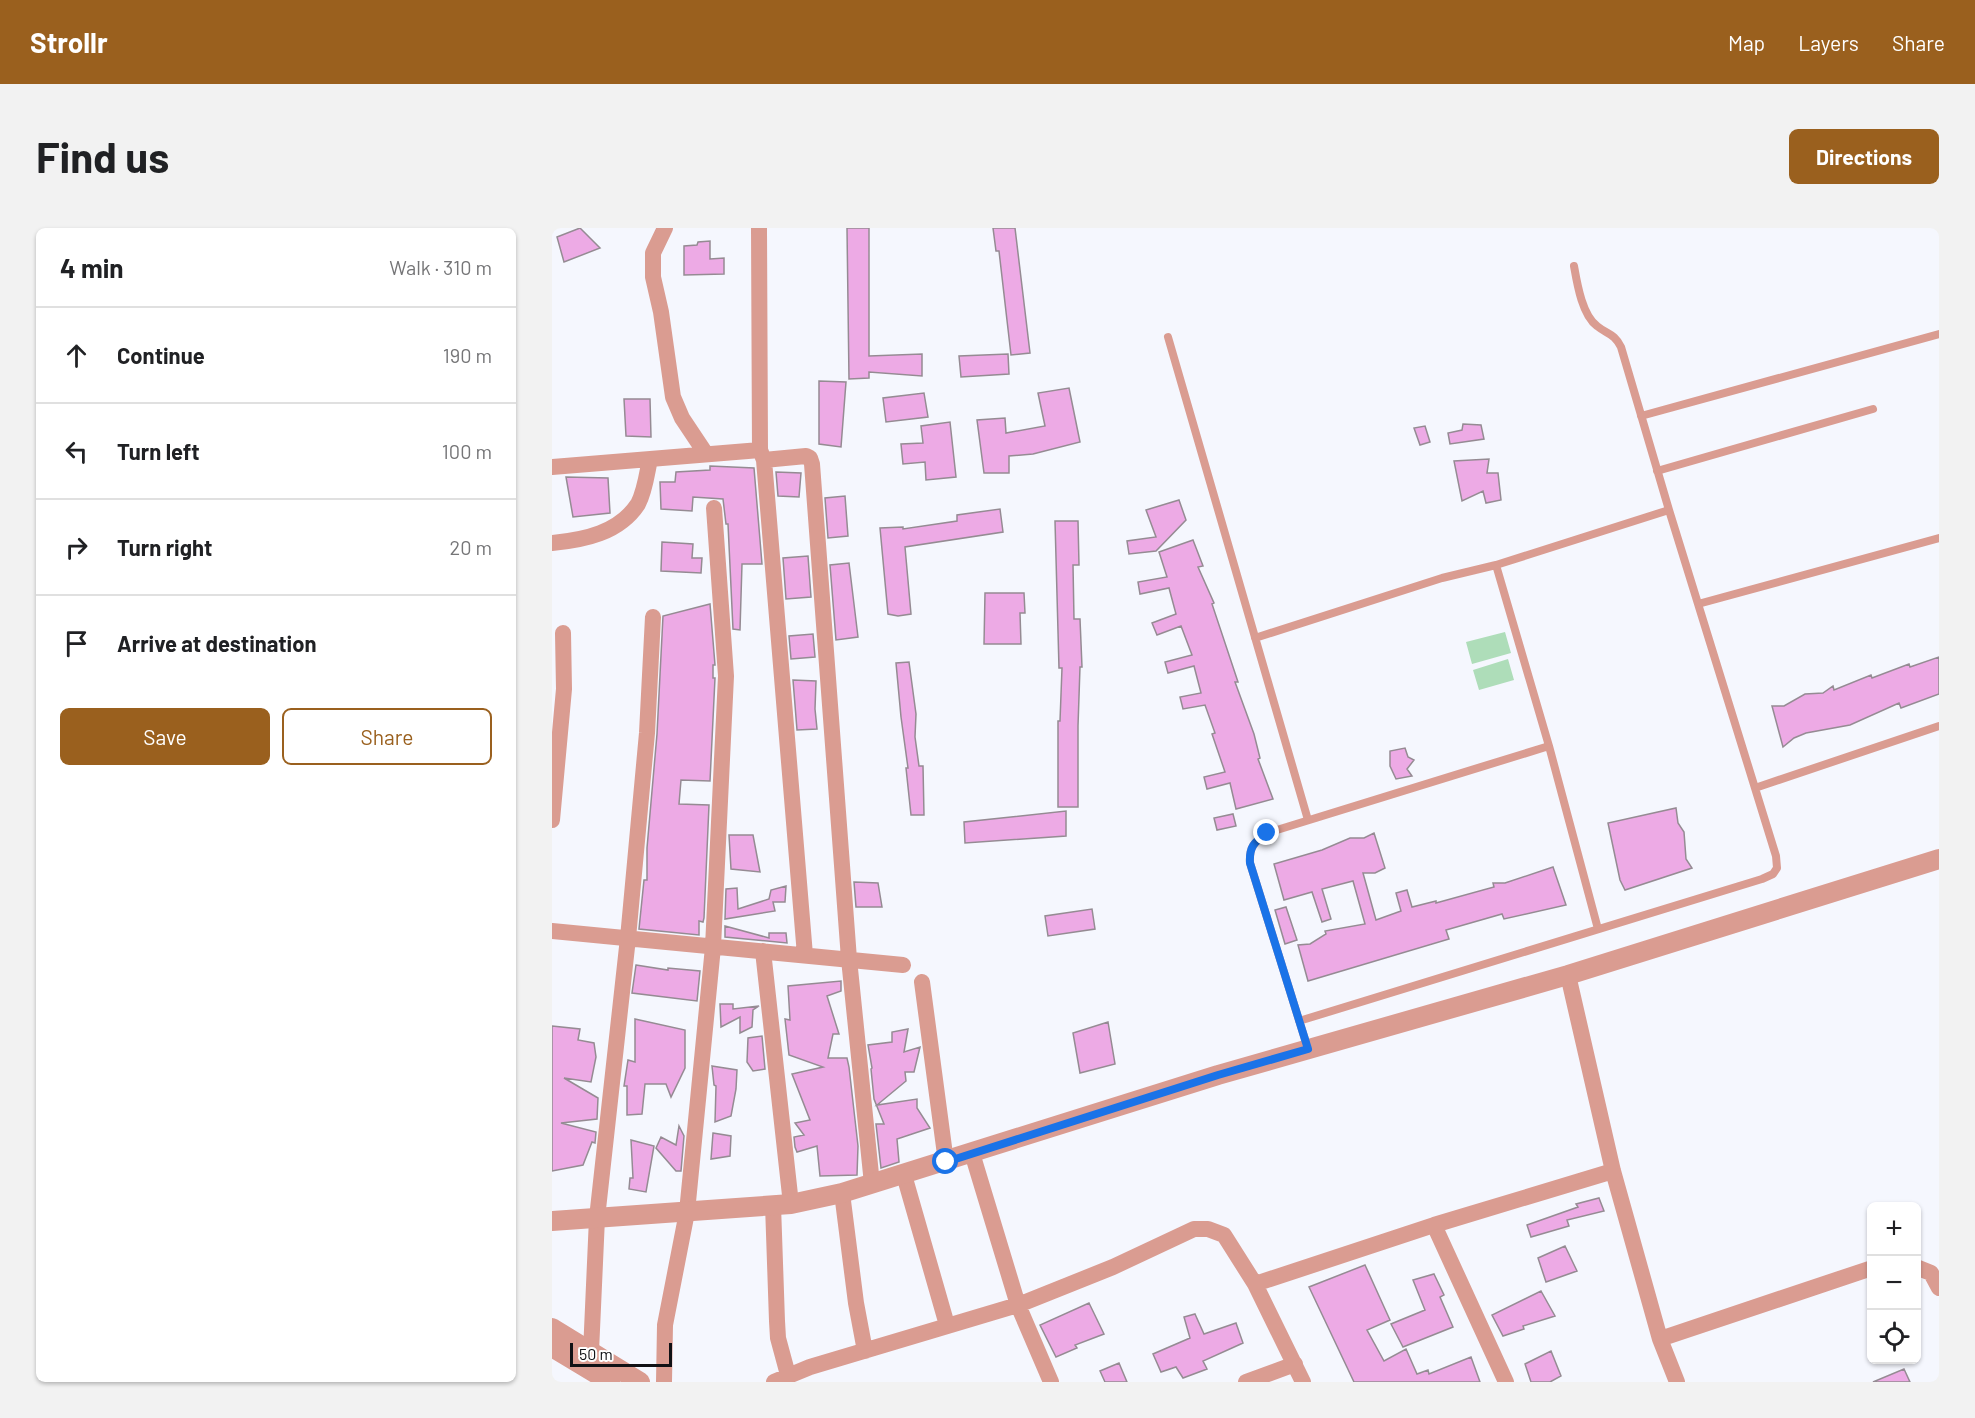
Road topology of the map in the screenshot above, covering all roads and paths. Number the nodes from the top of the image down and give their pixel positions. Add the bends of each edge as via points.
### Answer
1 (665, 228) edge
2 (759, 228) edge
3 (1574, 266) dead end
4 (1939, 334) edge
5 (1168, 337) dead end
6 (1873, 409) dead end
7 (1641, 416) junction
8 (706, 454) junction
9 (762, 455) junction
10 (650, 459) junction
11 (552, 467) edge
12 (1658, 471) junction
13 (714, 508) dead end
14 (1669, 510) junction
15 (1939, 538) edge
16 (552, 543) edge
17 (1496, 565) junction
18 (1698, 604) junction
19 (653, 617) dead end
20 (563, 633) dead end
21 (1255, 638) junction
22 (1939, 726) edge
23 (1548, 746) junction
24 (1755, 788) junction
25 (552, 820) edge
26 (1308, 820) junction
27 (1939, 859) edge
28 (1598, 928) junction
29 (552, 931) edge
30 (628, 938) junction
31 (713, 946) junction
32 (763, 951) junction
33 (805, 955) junction
34 (849, 959) junction
35 (903, 964) dead end
36 (1568, 975) junction
37 (922, 982) dead end
38 (1299, 1021) junction
39 (1308, 1049) junction
40 (972, 1153) junction
41 (946, 1162) junction
42 (1613, 1172) junction
43 (904, 1175) junction
44 (872, 1184) junction
45 (842, 1193) junction
46 (782, 1204) junction
47 (687, 1212) junction
48 (597, 1218) junction
49 (552, 1221) edge
50 (1434, 1225) junction
51 (1921, 1269) edge
52 (1867, 1270) edge
53 (1255, 1284) junction
54 (1939, 1287) edge
55 (1018, 1305) junction
56 (947, 1325) junction
57 (552, 1328) edge
58 (1660, 1339) junction
59 (552, 1347) edge
60 (865, 1351) junction
61 (591, 1352) junction
62 (1295, 1364) junction
63 (781, 1379) edge
64 (610, 1382) edge
65 (640, 1382) edge
66 (664, 1382) edge
67 (1051, 1382) edge
68 (1246, 1382) edge
69 (1303, 1382) edge
70 (1506, 1382) edge
71 (1677, 1382) edge

1 - 8 street via 653,254 653,277 673,397
2 - 9 street
3 - 7 lane via 1578,292 1591,319 1610,332 1621,347
4 - 7 lane
5 - 21 lane
6 - 12 lane
7 - 12 lane
8 - 9 street
8 - 10 street
9 - 33 street
9 - 34 street via 806,456 812,464
10 - 11 street
10 - 16 street via 638,503 614,528 591,537
12 - 14 lane
13 - 31 street via 726,676
14 - 17 lane
14 - 18 lane
15 - 18 lane
17 - 21 lane via 1442,578
17 - 23 lane
18 - 24 lane
19 - 30 street via 647,733
20 - 25 street via 564,689
21 - 26 lane
22 - 24 lane
23 - 26 lane
23 - 28 lane
24 - 28 lane via 1776,856 1773,874
26 - 38 lane via 1267,833 1254,842 1249,852
27 - 36 street
28 - 38 lane
29 - 30 street
30 - 31 street
30 - 48 street
31 - 32 street
31 - 47 street
32 - 33 street
32 - 46 street
33 - 34 street
34 - 35 street
34 - 44 street
36 - 39 street
36 - 42 street
37 - 41 street
38 - 39 lane
39 - 40 street
40 - 41 street
40 - 55 street
41 - 43 street
42 - 50 street
42 - 58 street
43 - 44 street
43 - 56 street
44 - 45 street
45 - 46 street
45 - 60 street
46 - 47 street
46 - 63 street via 777,1321
47 - 48 street
47 - 66 street via 665,1325
48 - 49 street
48 - 61 street
50 - 53 street
50 - 70 street
51 - 54 street via 1931,1273
52 - 58 street
53 - 55 street via 1224,1235 1194,1229
53 - 62 street
55 - 56 street
55 - 67 street
56 - 60 street
57 - 61 street
58 - 71 street
59 - 64 street
60 - 63 street
61 - 65 street
62 - 68 street
62 - 69 street

